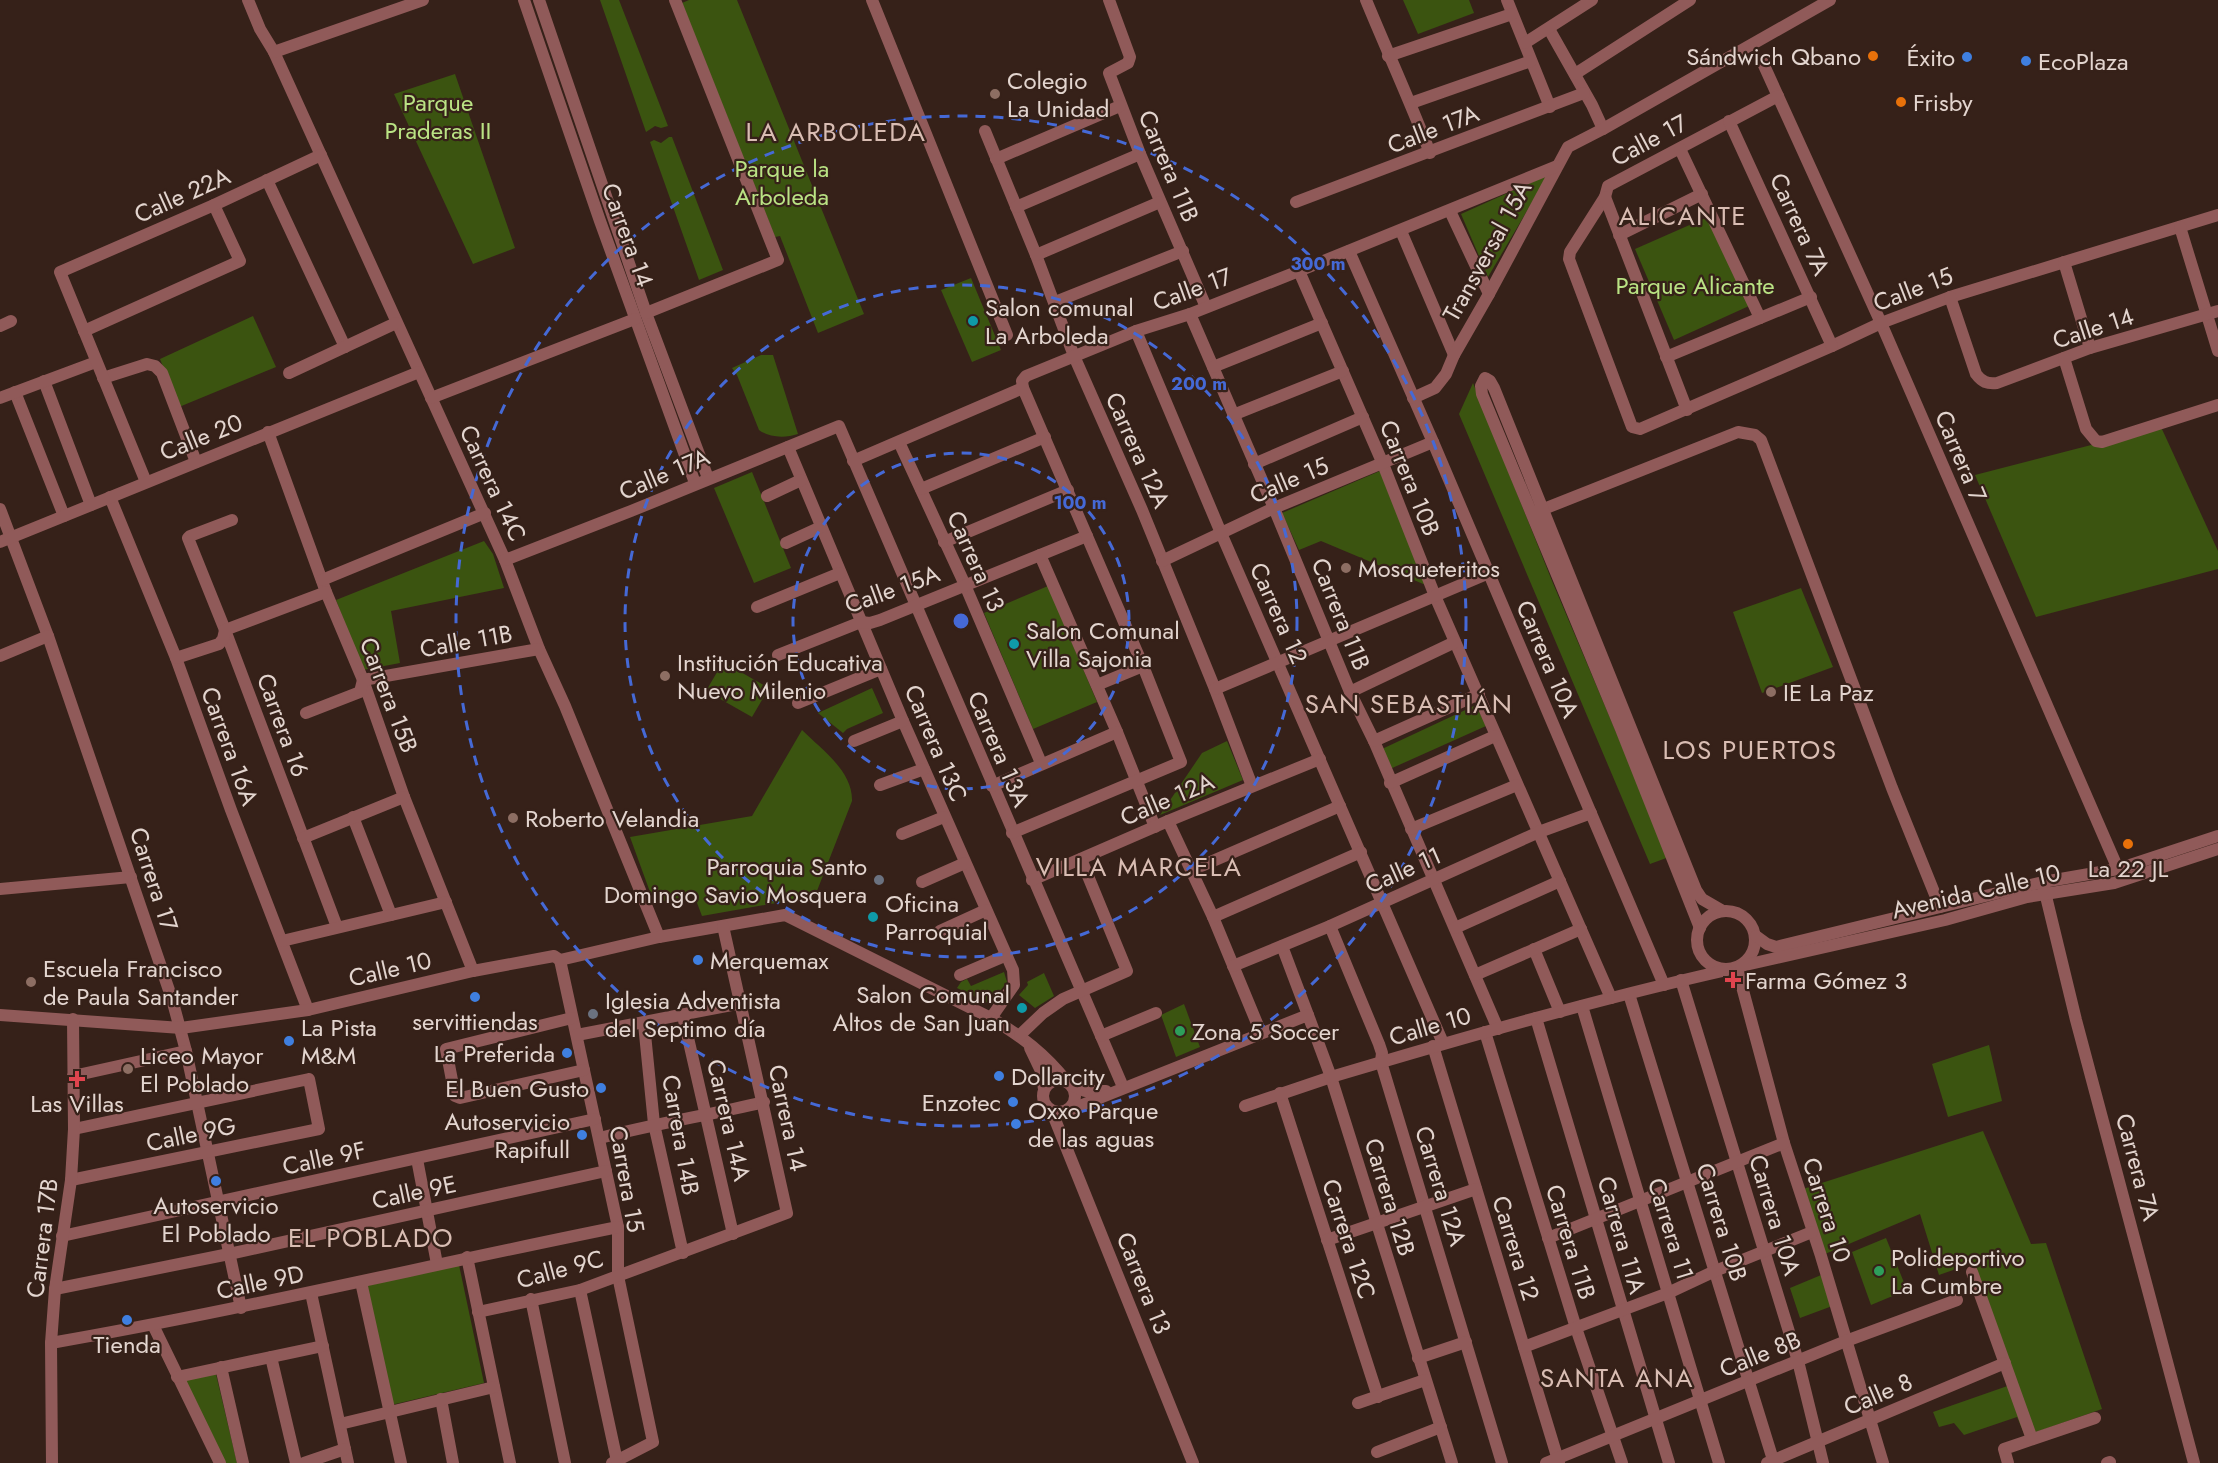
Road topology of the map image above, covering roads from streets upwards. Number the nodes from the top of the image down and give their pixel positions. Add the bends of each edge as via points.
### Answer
1 (248, 0) edge
2 (423, 0) edge
3 (524, 0) edge
4 (539, 0) edge
5 (675, 0) edge
6 (872, 0) edge
7 (1109, 0) edge
8 (1366, 0) edge
9 (1507, 0) edge
10 (1592, 0) edge
11 (1690, 0) edge
12 (1830, 0) edge
13 (1512, 14) junction
14 (1549, 28) junction
15 (1524, 43) junction
16 (274, 52) junction
17 (1388, 56) junction
18 (1531, 61) junction
19 (1762, 61) dead end
20 (1575, 74) junction
21 (1584, 93) junction
22 (1778, 96) junction
23 (1411, 103) junction
24 (1120, 106) junction
25 (1550, 107) junction
26 (1729, 121) junction
27 (1603, 129) junction
28 (985, 130) dead end
29 (1680, 149) junction
30 (1430, 153) junction
31 (1140, 154) junction
32 (321, 155) junction
33 (996, 159) junction
34 (1557, 166) junction
35 (267, 180) junction
36 (1702, 194) junction
37 (1605, 197) junction
38 (1160, 202) junction
39 (1296, 202) dead end
40 (214, 205) junction
41 (1016, 207) junction
42 (1450, 211) junction
43 (2218, 215) edge
44 (2180, 227) junction
45 (1401, 231) junction
46 (1618, 235) junction
47 (1183, 251) junction
48 (1349, 251) junction
49 (1036, 255) junction
50 (2064, 262) junction
51 (1299, 271) junction
52 (1489, 294) junction
53 (1811, 297) junction
54 (1950, 297) junction
55 (1055, 302) junction
56 (1206, 307) junction
57 (2212, 313) edge
58 (1190, 314) junction
59 (640, 316) junction
60 (1760, 318) junction
61 (396, 323) junction
62 (1322, 323) junction
63 (1881, 323) junction
64 (84, 331) junction
65 (1136, 331) junction
66 (1007, 335) dead end
67 (1832, 346) junction
68 (345, 347) junction
69 (2090, 348) junction
70 (2218, 351) edge
71 (1454, 355) junction
72 (1074, 356) junction
73 (1666, 357) junction
74 (2064, 358) junction
75 (96, 362) junction
76 (1213, 367) junction
77 (1343, 371) junction
78 (419, 372) junction
79 (290, 373) dead end
80 (102, 378) junction
81 (44, 381) junction
82 (1023, 388) junction
83 (15, 392) junction
84 (0, 398) edge
85 (431, 398) junction
86 (1413, 398) junction
87 (2218, 405) edge
88 (1687, 410) junction
89 (1233, 415) junction
90 (1363, 417) junction
91 (839, 426) joint
92 (1632, 427) joint
93 (268, 432) junction
94 (1045, 436) junction
95 (899, 442) junction
96 (1433, 442) junction
97 (788, 447) junction
98 (853, 461) junction
99 (196, 462) junction
100 (1254, 464) junction
101 (1383, 464) junction
102 (708, 478) junction
103 (801, 480) junction
104 (146, 482) junction
105 (695, 483) junction
106 (921, 489) junction
107 (1068, 490) junction
108 (767, 496) dead end
109 (110, 497) junction
110 (91, 505) junction
111 (1275, 508) junction
112 (0, 509) edge
113 (1537, 512) junction
114 (485, 513) junction
115 (64, 516) junction
116 (232, 520) dead end
117 (821, 527) junction
118 (1221, 533) junction
119 (1087, 536) junction
120 (6, 540) edge
121 (944, 542) junction
122 (786, 543) dead end
123 (1040, 555) junction
124 (505, 560) junction
125 (1162, 561) junction
126 (840, 573) junction
127 (1489, 573) junction
128 (965, 585) junction
129 (324, 586) junction
130 (1435, 596) junction
131 (914, 605) junction
132 (757, 607) dead end
133 (861, 622) junction
134 (225, 630) junction
135 (48, 636) junction
136 (1331, 641) junction
137 (1455, 642) junction
138 (539, 649) junction
139 (778, 655) dead end
140 (0, 656) edge
141 (176, 658) junction
142 (1278, 662) junction
143 (1143, 666) junction
144 (881, 669) junction
145 (363, 680) junction
146 (1097, 686) junction
147 (1215, 689) junction
148 (1350, 692) junction
149 (1479, 694) junction
150 (798, 703) dead end
151 (306, 713) dead end
152 (903, 721) junction
153 (1117, 732) junction
154 (1495, 735) junction
155 (854, 741) dead end
156 (1374, 741) junction
157 (1320, 759) junction
158 (1041, 763) junction
159 (924, 769) junction
160 (1137, 780) junction
161 (1390, 783) junction
162 (1517, 785) junction
163 (880, 786) dead end
164 (992, 786) junction
165 (1251, 786) junction
166 (404, 797) junction
167 (1340, 806) junction
168 (1591, 813) junction
169 (944, 816) junction
170 (353, 818) junction
171 (1168, 821) junction
172 (1155, 827) junction
173 (1411, 829) junction
174 (1539, 832) junction
175 (1012, 833) junction
176 (902, 834) dead end
177 (2218, 836) edge
178 (303, 838) junction
179 (1671, 839) junction
180 (2218, 849) edge
181 (1361, 852) junction
182 (1081, 859) junction
183 (965, 863) junction
184 (2118, 869) junction
185 (1192, 870) junction
186 (130, 878) junction
187 (1434, 879) junction
188 (1032, 880) junction
189 (1560, 881) junction
190 (922, 882) dead end
191 (2043, 888) junction
192 (0, 889) edge
193 (446, 902) junction
194 (1383, 902) junction
195 (1940, 907) junction
196 (986, 910) junction
197 (1721, 910) junction
198 (391, 915) junction
199 (1213, 918) junction
200 (723, 926) junction
201 (1330, 926) junction
202 (337, 927) junction
203 (1455, 928) junction
204 (1700, 928) junction
205 (1581, 929) junction
206 (940, 931) dead end
207 (1756, 936) junction
208 (659, 938) junction
209 (282, 941) junction
210 (1282, 946) junction
211 (1534, 949) junction
212 (1006, 955) junction
213 (1701, 956) junction
214 (560, 960) junction
215 (1233, 966) junction
216 (1735, 968) junction
217 (473, 971) junction
218 (960, 975) dead end
219 (1475, 975) junction
220 (1681, 980) junction
221 (1664, 985) junction
222 (1080, 990) junction
223 (1629, 994) junction
224 (1611, 998) junction
225 (742, 1004) junction
226 (1582, 1006) junction
227 (308, 1010) junction
228 (1156, 1012) dead end
229 (1560, 1012) junction
230 (0, 1015) edge
231 (1308, 1015) junction
232 (683, 1016) junction
233 (572, 1018) junction
234 (991, 1018) junction
235 (1536, 1018) junction
236 (73, 1019) junction
237 (644, 1024) junction
238 (181, 1028) junction
239 (1491, 1030) junction
240 (1261, 1033) junction
241 (577, 1035) junction
242 (1101, 1036) junction
243 (1022, 1037) junction
244 (1438, 1045) junction
245 (186, 1051) junction
246 (1381, 1062) junction
247 (584, 1070) junction
248 (73, 1076) junction
249 (1331, 1077) junction
250 (1069, 1084) junction
251 (1044, 1089) junction
252 (1118, 1089) junction
253 (1280, 1094) junction
254 (764, 1102) junction
255 (197, 1103) junction
256 (1245, 1106) dead end
257 (1058, 1113) junction
258 (706, 1115) junction
259 (595, 1119) junction
260 (654, 1124) junction
261 (74, 1129) junction
262 (600, 1138) junction
263 (1784, 1143) junction
264 (207, 1152) junction
265 (417, 1159) junction
266 (1737, 1162) junction
267 (606, 1171) junction
268 (71, 1180) junction
269 (1688, 1181) junction
270 (1476, 1189) junction
271 (1640, 1200) junction
272 (218, 1202) junction
273 (1425, 1205) junction
274 (428, 1210) junction
275 (787, 1213) joint
276 (1596, 1218) junction
277 (1376, 1222) junction
278 (618, 1227) junction
279 (1812, 1232) junction
280 (733, 1234) junction
281 (62, 1236) junction
282 (1548, 1238) junction
283 (1327, 1240) junction
284 (1764, 1251) junction
285 (683, 1253) junction
286 (229, 1254) junction
287 (467, 1257) junction
288 (437, 1264) junction
289 (1715, 1271) junction
290 (1972, 1272) dead end
291 (618, 1276) junction
292 (361, 1282) junction
293 (55, 1289) junction
294 (580, 1290) junction
295 (311, 1293) junction
296 (1668, 1293) junction
297 (531, 1299) junction
298 (1958, 1300) dead end
299 (241, 1308) junction
300 (1623, 1310) junction
301 (478, 1312) junction
302 (153, 1325) junction
303 (1576, 1328) junction
304 (1846, 1341) junction
305 (1466, 1342) junction
306 (51, 1343) junction
307 (322, 1346) junction
308 (1524, 1347) junction
309 (272, 1357) junction
310 (1418, 1358) junction
311 (1798, 1361) junction
312 (2005, 1363) junction
313 (220, 1367) junction
314 (177, 1377) junction
315 (1425, 1380) junction
316 (1749, 1381) junction
317 (494, 1387) junction
318 (1378, 1397) junction
319 (441, 1399) junction
320 (1701, 1400) junction
321 (1358, 1403) dead end
322 (389, 1412) junction
323 (1656, 1418) junction
324 (2095, 1418) dead end
325 (1869, 1421) junction
326 (340, 1424) junction
327 (1440, 1427) junction
328 (1614, 1435) junction
329 (2032, 1439) junction
330 (1817, 1442) junction
331 (345, 1449) junction
332 (1377, 1452) dead end
333 (1554, 1461) edge
334 (615, 1462) edge
335 (1771, 1462) edge
336 (52, 1463) edge
337 (220, 1463) edge
338 (243, 1463) edge
339 (296, 1463) edge
340 (304, 1463) edge
341 (348, 1463) edge
342 (401, 1463) edge
343 (453, 1463) edge
344 (510, 1463) edge
345 (565, 1463) edge
346 (1193, 1463) edge
347 (1452, 1463) edge
348 (1502, 1463) edge
349 (1622, 1463) edge
350 (1669, 1463) edge
351 (1719, 1463) edge
352 (1823, 1463) edge
353 (1883, 1463) edge
354 (2008, 1463) edge
355 (2194, 1463) edge

1 - 16 street
2 - 16 street
3 - 59 street, Carrera 14
4 - 59 street, Carrera 14
5 - 59 street via 778,260
6 - 66 street
7 - 24 street, Carrera 11B via 1130,57 1128,63 1109,73
8 - 17 street
9 - 13 street
10 - 14 street
11 - 20 street
12 - 27 street, Transversal 15A
13 - 15 street
13 - 17 street
14 - 15 street
14 - 20 street
15 - 18 street
16 - 32 street, Carrera 14C
17 - 23 street
18 - 23 street
18 - 25 street
19 - 22 street, Carrera 7
20 - 21 street
21 - 25 street, Calle 17A
21 - 27 street
22 - 26 street, Calle 17
22 - 63 street, Carrera 7
23 - 30 street
24 - 31 street, Carrera 11B
24 - 33 street
25 - 30 street, Calle 17A
26 - 29 street, Calle 17
26 - 53 street, Carrera 7A
27 - 34 street, Transversal 15A via 1569,147
28 - 33 street, Carrera 12A
29 - 36 street
29 - 37 street, Calle 17 via 1608,186
30 - 39 street, Calle 17A
31 - 38 street, Carrera 11B
31 - 41 street
32 - 35 street, Calle 22A
32 - 61 street, Carrera 14C
33 - 41 street, Carrera 12A
34 - 42 street, Calle 17
34 - 52 street, Transversal 15A
35 - 40 street, Calle 22A
35 - 68 street
36 - 46 street
36 - 60 street
37 - 46 street
37 - 92 street, Calle 17 via 1570,252 1569,260
38 - 47 street, Carrera 11B
38 - 49 street
40 - 64 street, Calle 22A via 60,272
40 - 64 street via 240,261
41 - 49 street, Carrera 12A
42 - 45 street, Calle 17
42 - 52 street
43 - 44 street, Calle 15
44 - 50 street, Calle 15
44 - 57 street
45 - 48 street, Calle 17
45 - 71 street
46 - 73 street
47 - 55 street
47 - 56 street, Carrera 11B
48 - 51 street, Calle 17
48 - 86 street, Carrera 10A
49 - 55 street, Carrera 12A
50 - 54 street, Calle 15
50 - 69 street
51 - 56 street, Calle 17
51 - 62 street, Carrera 10B
52 - 71 street, Transversal 15A
53 - 60 street
53 - 67 street, Carrera 7A
54 - 63 street, Calle 15
54 - 74 street, Calle 14 via 1981,381 1997,383
55 - 72 street, Carrera 12A
56 - 58 street, Calle 17
57 - 69 street, Calle 14
57 - 70 street
58 - 65 street, Calle 17
58 - 76 street, Carrera 11B
59 - 85 street
59 - 102 street, Carrera 14
59 - 105 street, Carrera 14
60 - 73 street
61 - 68 street
61 - 78 street, Carrera 14C
62 - 76 street
62 - 77 street, Carrera 10B
63 - 67 street, Calle 15
63 - 184 street, Carrera 7
64 - 75 street
65 - 72 street, Calle 17
65 - 118 street, Carrera 12
67 - 88 street, Calle 15
68 - 79 street
69 - 74 street, Calle 14
71 - 86 street, Transversal 15A via 1435,388
72 - 82 street, Calle 17 via 1026,376
72 - 125 street, Carrera 12A
73 - 88 street
74 - 87 street via 2086,429 2096,441
75 - 80 street
75 - 81 street
76 - 89 street, Carrera 11B
77 - 89 street
77 - 90 street, Carrera 10B
78 - 85 street, Carrera 14C
78 - 93 street, Calle 20
80 - 99 street via 147,364 156,366
80 - 104 street
81 - 83 street
81 - 110 street
82 - 94 street
82 - 95 street, Calle 17
83 - 84 street
83 - 115 street
85 - 114 street, Carrera 14C
86 - 96 street, Carrera 10A
88 - 92 street, Calle 15 via 1640,429
89 - 100 street, Carrera 11B
90 - 100 street
90 - 101 street, Carrera 10B
91 - 97 street, Calle 17A
91 - 98 street, Carrera 13A
93 - 99 street, Calle 20
93 - 129 street, Carrera 15B
94 - 106 street
94 - 107 street
95 - 98 street, Calle 17
95 - 106 street, Carrera 13
96 - 101 street, Calle 15
96 - 127 street, Carrera 10A
97 - 102 street, Calle 17A
97 - 103 street, Carrera 13C
98 - 131 street, Carrera 13A
99 - 104 street, Calle 20
100 - 111 street, Carrera 11B
101 - 111 street, Calle 15
101 - 130 street, Carrera 10B
102 - 105 street, Calle 17A
103 - 108 street
103 - 117 street, Carrera 13C
104 - 109 street, Calle 20
105 - 124 street, Calle 17A
106 - 121 street, Carrera 13
107 - 119 street
107 - 121 street
109 - 110 street, Calle 20
109 - 141 street, Carrera 16A
110 - 115 street, Calle 20
111 - 118 street, Calle 15
111 - 136 street, Carrera 11B
112 - 120 street, Carrera 17
113 - 113 street via 1494,388 1485,378 1482,394
113 - 179 street
113 - 195 street via 1738,432 1761,440
114 - 124 street, Carrera 14C
114 - 129 street
115 - 120 street, Calle 20
116 - 134 street, Carrera 16 via 188,538
117 - 122 street
117 - 126 street, Carrera 13C
118 - 125 street, Calle 15
118 - 142 street, Carrera 12
119 - 123 street, Calle 15A
119 - 143 street
120 - 135 street, Carrera 17
121 - 128 street, Carrera 13
123 - 128 street, Calle 15A
123 - 146 street
124 - 138 street, Carrera 14C
125 - 147 street, Carrera 12A
126 - 132 street
126 - 133 street, Carrera 13C
127 - 130 street
127 - 168 street, Carrera 10A
128 - 131 street, Calle 15A
128 - 158 street, Carrera 13
129 - 134 street
129 - 145 street, Carrera 15B
130 - 136 street
130 - 137 street, Carrera 10B
131 - 133 street, Calle 15A via 870,623
131 - 164 street, Carrera 13A
133 - 139 street, Calle 15A
133 - 144 street, Carrera 13C
134 - 141 street via 219,644
134 - 178 street, Carrera 16
135 - 140 street
135 - 186 street, Carrera 17
136 - 142 street
136 - 148 street, Carrera 11B
137 - 148 street
137 - 149 street, Carrera 10B
138 - 145 street, Calle 11B
138 - 208 street, Carrera 14C
141 - 209 street, Carrera 16A
142 - 147 street
142 - 157 street, Carrera 12
143 - 146 street
143 - 160 street via 1181,762
144 - 150 street
144 - 152 street, Carrera 13C
145 - 151 street via 360,692
145 - 166 street, Carrera 15B
146 - 153 street
147 - 165 street, Carrera 12A
148 - 156 street, Carrera 11B
149 - 154 street, Carrera 10B
149 - 156 street
152 - 155 street
152 - 159 street, Carrera 13C
153 - 158 street
153 - 160 street
154 - 161 street
154 - 162 street, Carrera 10B
156 - 161 street, Carrera 11B
157 - 165 street, Calle 12A
157 - 167 street, Carrera 12
158 - 164 street
159 - 163 street
159 - 169 street, Carrera 13C
160 - 172 street
160 - 175 street
161 - 173 street, Carrera 11B
162 - 173 street
162 - 174 street, Carrera 10B
164 - 175 street, Carrera 13A
165 - 171 street, Calle 12A
166 - 170 street
166 - 193 street, Carrera 15B
167 - 181 street, Carrera 12
167 - 185 street
168 - 174 street, Calle 11
168 - 221 street, Carrera 10A
169 - 176 street
169 - 183 street, Carrera 13C
170 - 178 street
170 - 198 street
171 - 172 street, Calle 12A
171 - 185 street
172 - 182 street, Calle 12A
173 - 187 street, Carrera 11B
174 - 187 street, Calle 11
174 - 189 street, Carrera 10B
175 - 188 street, Carrera 13A
177 - 184 street, Avenida Calle 10
178 - 202 street, Carrera 16
179 - 197 street via 1696,890
179 - 204 street
180 - 191 street, Avenida Calle 10 via 2114,883
181 - 194 street, Carrera 12
181 - 199 street
182 - 188 street, Calle 12A
182 - 222 street via 1127,971
183 - 190 street
183 - 196 street, Carrera 13C
184 - 191 street, Avenida Calle 10
185 - 199 street
186 - 192 street
186 - 238 street, Carrera 17
187 - 194 street, Calle 11
187 - 203 street, Carrera 11B
188 - 222 street, Carrera 13A
189 - 203 street
189 - 205 street, Carrera 10B
191 - 195 street, Avenida Calle 10
191 - 216 street, Avenida Calle 10 via 1945,920
191 - 355 street, Carrera 7A
193 - 198 street
193 - 217 street, Carrera 15B
194 - 201 street, Calle 11
194 - 244 street, Carrera 12
195 - 207 street, Avenida Calle 10 via 1776,946
196 - 206 street
196 - 212 street, Carrera 13C
197 - 204 street
197 - 207 street via 1740,913
198 - 202 street
199 - 215 street
200 - 208 street, Calle 10
200 - 225 street, Carrera 14
200 - 234 street, Calle 10 via 785,915
201 - 210 street, Calle 11
201 - 246 street, Carrera 12A via 1379,1044
202 - 209 street
203 - 219 street, Carrera 11B
204 - 213 street via 1697,937
205 - 211 street
205 - 224 street, Carrera 10B
207 - 216 street via 1753,953
208 - 214 street, Calle 10
209 - 227 street, Carrera 16A
210 - 215 street, Calle 11
210 - 231 street, Carrera 12B
211 - 219 street
211 - 229 street
212 - 218 street
212 - 234 street, Carrera 13C via 1014,985
213 - 216 street via 1717,968
213 - 220 street
214 - 217 street, Calle 10 via 554,956
214 - 233 street, Carrera 15
215 - 240 street
216 - 220 street, Avenida Calle 10
216 - 263 street, Carrera 10
217 - 227 street, Calle 10
219 - 239 street, Carrera 11B
220 - 221 street, Avenida Calle 10
220 - 266 street, Carrera 10A
221 - 223 street, Avenida Calle 10
222 - 242 street, Carrera 13A
222 - 243 street via 1043,1013
223 - 224 street, Calle 10
223 - 269 street, Carrera 10B
224 - 226 street, Calle 10
225 - 232 street
225 - 254 street, Carrera 14
226 - 229 street, Calle 10
226 - 271 street, Carrera 11
227 - 238 street, Calle 10
228 - 242 street
229 - 235 street, Calle 10
230 - 236 street, Calle 10
231 - 240 street
231 - 249 street, Carrera 12B
232 - 237 street
232 - 258 street, Carrera 14A
233 - 241 street, Carrera 15
233 - 247 street via 446,1049 455,1096
234 - 243 street
235 - 239 street, Calle 10
235 - 276 street, Carrera 11A
236 - 238 street, Calle 10
236 - 248 street, Carrera 17B
237 - 241 street
237 - 260 street, Carrera 14B
238 - 245 street, Carrera 17
239 - 244 street, Calle 10
239 - 282 street, Carrera 11B
240 - 252 street
241 - 247 street, Carrera 15
242 - 252 street, Carrera 13A
243 - 250 street
243 - 251 street via 1041,1071
244 - 246 street, Calle 10
244 - 270 street, Carrera 12
245 - 248 street
245 - 255 street, Carrera 17
246 - 249 street, Calle 10
246 - 273 street, Carrera 12A
247 - 259 street, Carrera 15
248 - 261 street, Carrera 17B
249 - 253 street, Calle 10
249 - 277 street, Carrera 12B
250 - 251 street via 1054,1081
250 - 252 street via 1091,1092
250 - 257 street via 1074,1102
251 - 257 street via 1046,1107
252 - 257 street
253 - 256 street, Calle 10
253 - 283 street, Carrera 12C
254 - 258 street
254 - 275 street, Carrera 14
255 - 261 street
255 - 264 street, Carrera 17
255 - 264 street, Calle 9G via 309,1079 320,1129
257 - 346 street, Carrera 13
258 - 260 street
258 - 280 street, Carrera 14A
259 - 262 street, Carrera 15
259 - 265 street, Calle 9F
260 - 262 street
260 - 285 street, Carrera 14B
261 - 268 street, Carrera 17B
262 - 267 street, Carrera 15
263 - 266 street
263 - 279 street, Carrera 10
264 - 268 street, Calle 9G
264 - 272 street, Carrera 17
265 - 272 street, Calle 9F
265 - 274 street
266 - 269 street
266 - 284 street, Carrera 10A
267 - 274 street, Calle 9E
267 - 278 street, Carrera 15
268 - 281 street, Carrera 17B
269 - 271 street
269 - 289 street, Carrera 10B
270 - 273 street
270 - 308 street, Carrera 12
271 - 276 street
271 - 296 street, Carrera 11
272 - 281 street, Calle 9F
272 - 286 street, Carrera 17
273 - 277 street
273 - 305 street, Carrera 12A
274 - 286 street, Calle 9E
274 - 288 street
275 - 280 street, Calle 9C
276 - 282 street
276 - 300 street, Carrera 11A
277 - 283 street
277 - 310 street, Carrera 12B
278 - 287 street, Calle 9D
278 - 291 street, Carrera 15
279 - 284 street
279 - 304 street, Carrera 10
280 - 285 street, Calle 9C
281 - 293 street, Carrera 17B
282 - 303 street, Carrera 11B
283 - 318 street, Carrera 12C
284 - 289 street
284 - 311 street, Carrera 10A
285 - 291 street, Calle 9C
286 - 293 street, Calle 9E
286 - 299 street, Carrera 17
287 - 288 street, Calle 9D
287 - 301 street
288 - 292 street, Calle 9D
289 - 296 street
289 - 316 street, Carrera 10B
290 - 312 street
291 - 294 street, Calle 9C
291 - 334 street, Carrera 15 via 653,1442
292 - 295 street, Calle 9D
292 - 322 street
293 - 306 street, Carrera 17B
294 - 297 street, Calle 9C
294 - 334 street
295 - 299 street, Calle 9D
295 - 307 street
296 - 300 street
296 - 320 street, Carrera 11
297 - 301 street, Calle 9C
297 - 345 street
298 - 304 street, Calle 8B
299 - 302 street, Calle 9D
300 - 303 street
300 - 323 street, Carrera 11A
301 - 317 street
302 - 306 street, Calle 9D
302 - 314 street
303 - 308 street
303 - 328 street, Carrera 11B
304 - 311 street, Calle 8B
304 - 325 street, Carrera 10
305 - 310 street
305 - 348 street, Carrera 12A
306 - 336 street, Carrera 17B
307 - 309 street
307 - 326 street
308 - 333 street, Carrera 12
309 - 313 street
309 - 339 street
310 - 315 street, Carrera 12B
311 - 316 street, Calle 8B
311 - 330 street, Carrera 10A
312 - 325 street, Calle 8
312 - 329 street
313 - 314 street
313 - 338 street
314 - 337 street
315 - 318 street
315 - 327 street, Carrera 12B
316 - 320 street, Calle 8B
316 - 335 street, Carrera 10B
317 - 319 street
317 - 344 street
318 - 321 street
319 - 322 street
319 - 343 street
320 - 323 street, Calle 8B
320 - 351 street, Carrera 11
322 - 326 street
322 - 342 street
323 - 328 street, Calle 8B
323 - 350 street, Carrera 11A
324 - 329 street
325 - 330 street, Calle 8
325 - 353 street, Carrera 10
326 - 331 street
327 - 332 street
327 - 347 street, Carrera 12B
328 - 333 street, Calle 8B
328 - 349 street, Carrera 11B
329 - 354 street via 2004,1449
330 - 335 street, Calle 8
330 - 352 street, Carrera 10A
331 - 340 street
331 - 341 street

